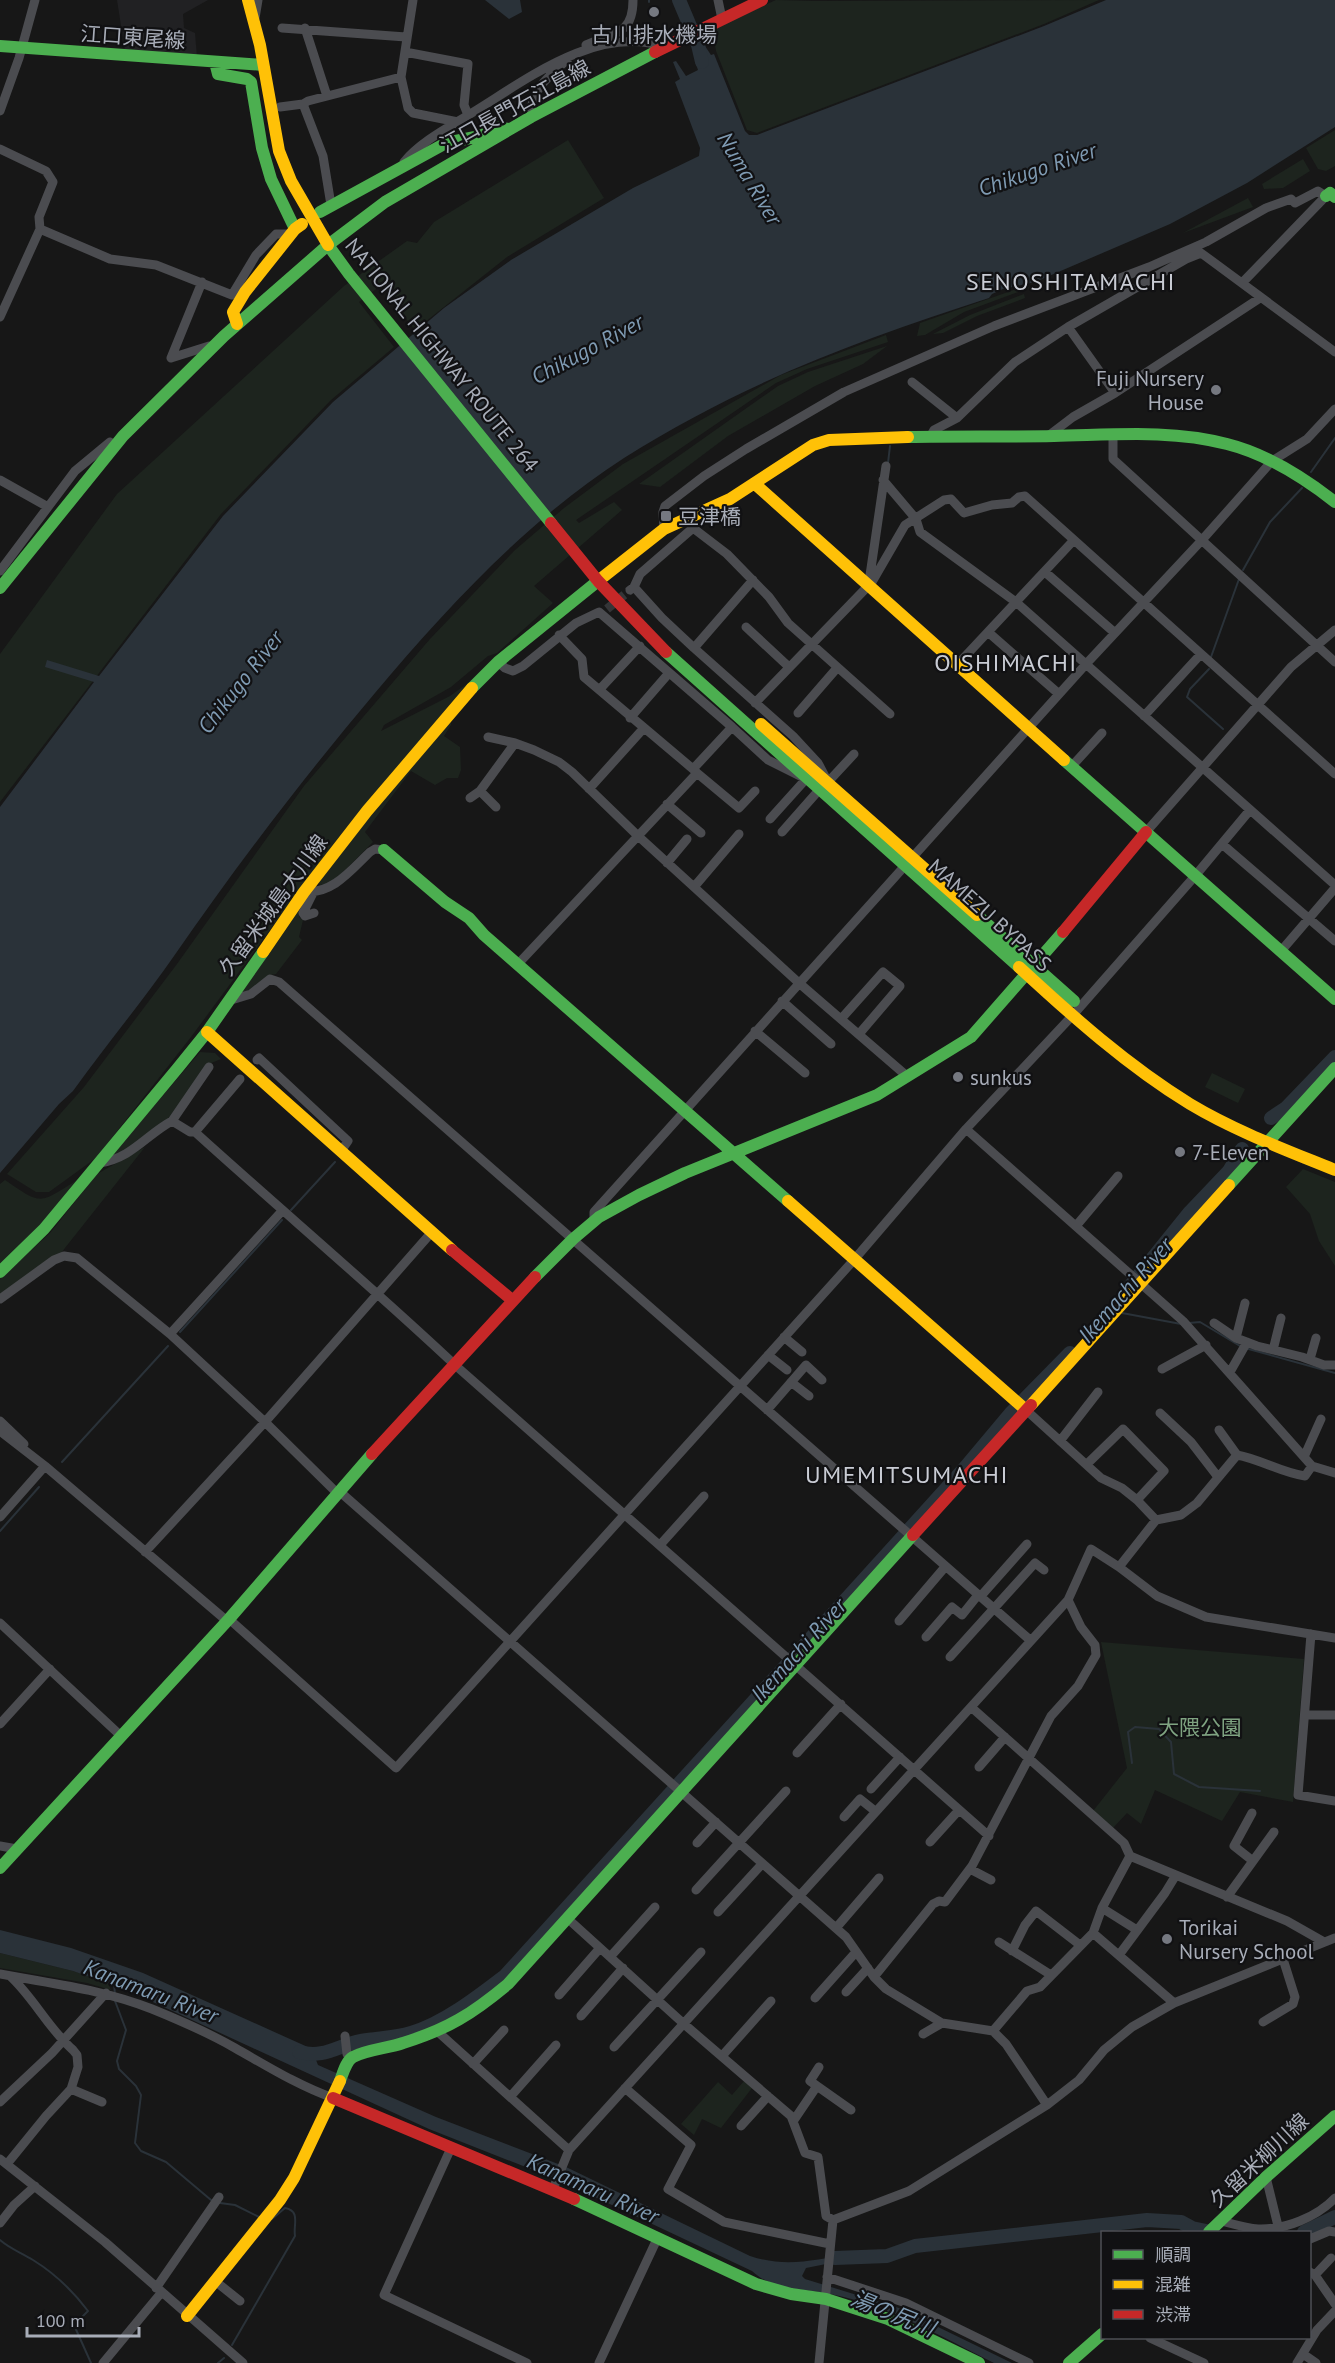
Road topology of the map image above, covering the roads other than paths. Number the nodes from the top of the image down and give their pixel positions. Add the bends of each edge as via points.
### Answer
1 (35, 0) edge
2 (248, 0) edge
3 (258, 0) edge
4 (413, 0) edge
5 (633, 0) edge
6 (718, 0) edge
7 (762, 0) edge
8 (722, 19) junction
9 (254, 23) junction
10 (282, 28) dead end
11 (305, 28) junction
12 (406, 37) junction
13 (0, 46) edge
14 (664, 47) junction
15 (20, 48) junction
16 (405, 52) junction
17 (572, 56) junction
18 (215, 62) junction
19 (263, 65) junction
20 (401, 77) junction
21 (327, 96) junction
22 (303, 104) junction
23 (280, 107) dead end
24 (0, 111) edge
25 (468, 115) junction
26 (531, 117) junction
27 (458, 122) junction
28 (509, 129) junction
29 (0, 149) edge
30 (399, 168) junction
31 (1331, 197) edge
32 (326, 209) joint
33 (40, 229) junction
34 (296, 229) junction
35 (328, 245) junction
36 (202, 282) junction
37 (1242, 283) junction
38 (1260, 298) junction
39 (0, 317) edge
40 (237, 324) junction
41 (1068, 327) junction
42 (216, 344) junction
43 (1335, 352) edge
44 (912, 382) dead end
45 (1115, 393) junction
46 (1335, 409) edge
47 (957, 418) junction
48 (1113, 435) junction
49 (123, 436) junction
50 (1048, 436) junction
51 (930, 437) junction
52 (1272, 461) junction
53 (886, 466) dead end
54 (0, 480) edge
55 (883, 480) junction
56 (755, 484) junction
57 (1335, 502) edge
58 (48, 507) junction
59 (694, 514) junction
60 (916, 519) junction
61 (693, 528) junction
62 (664, 529) junction
63 (1203, 540) junction
64 (1073, 541) junction
65 (0, 554) edge
66 (10, 559) junction
67 (0, 571) edge
68 (1045, 572) junction
69 (753, 580) junction
70 (598, 581) junction
71 (868, 586) junction
72 (0, 588) edge
73 (1016, 602) junction
74 (1142, 603) junction
75 (746, 627) dead end
76 (1335, 630) edge
77 (988, 632) junction
78 (1114, 633) junction
79 (560, 635) junction
80 (653, 641) junction
81 (812, 644) junction
82 (640, 646) junction
83 (1318, 646) junction
84 (694, 648) junction
85 (1201, 654) junction
86 (498, 662) junction
87 (1335, 662) edge
88 (1087, 663) junction
89 (957, 665) junction
90 (789, 667) junction
91 (837, 668) junction
92 (669, 673) junction
93 (600, 689) junction
94 (1059, 694) junction
95 (755, 703) junction
96 (1258, 706) junction
97 (798, 713) dead end
98 (890, 714) dead end
99 (1144, 716) junction
100 (630, 718) junction
101 (732, 727) junction
102 (1029, 728) junction
103 (643, 729) junction
104 (1102, 733) dead end
105 (488, 737) dead end
106 (515, 743) junction
107 (854, 754) dead end
108 (1072, 766) junction
109 (1203, 769) junction
110 (695, 771) junction
111 (1335, 774) edge
112 (806, 779) junction
113 (824, 786) junction
114 (589, 789) junction
115 (755, 790) dead end
116 (480, 791) junction
117 (470, 798) dead end
118 (667, 804) junction
119 (496, 807) dead end
120 (1250, 810) junction
121 (770, 819) dead end
122 (782, 832) dead end
123 (1146, 832) junction
124 (701, 833) dead end
125 (739, 834) dead end
126 (637, 835) junction
127 (687, 839) dead end
128 (1222, 844) junction
129 (384, 850) joint
130 (909, 861) junction
131 (667, 863) junction
132 (1195, 876) junction
133 (694, 887) junction
134 (1335, 887) edge
135 (309, 892) junction
136 (314, 913) dead end
137 (1309, 918) junction
138 (1335, 941) edge
139 (1281, 951) junction
140 (518, 964) junction
141 (1031, 970) junction
142 (799, 982) junction
143 (1335, 999) edge
144 (226, 1001) junction
145 (783, 1001) junction
146 (1077, 1011) junction
147 (841, 1019) junction
148 (755, 1031) junction
149 (207, 1032) junction
150 (859, 1034) junction
151 (831, 1044) dead end
152 (257, 1060) dead end
153 (209, 1067) dead end
154 (1335, 1068) edge
155 (805, 1073) dead end
156 (908, 1077) junction
157 (240, 1079) dead end
158 (685, 1110) junction
159 (172, 1121) junction
160 (966, 1129) junction
161 (195, 1132) junction
162 (1270, 1138) junction
163 (341, 1151) junction
164 (734, 1154) junction
165 (1335, 1161) edge
166 (100, 1163) junction
167 (1335, 1170) edge
168 (1118, 1176) dead end
169 (282, 1211) junction
170 (594, 1222) junction
171 (1076, 1226) junction
172 (431, 1233) junction
173 (573, 1239) junction
174 (853, 1261) junction
175 (0, 1272) edge
176 (1140, 1283) junction
177 (379, 1293) junction
178 (0, 1299) edge
179 (512, 1300) junction
180 (1245, 1303) dead end
181 (1281, 1318) dead end
182 (1214, 1323) dead end
183 (170, 1334) junction
184 (784, 1337) junction
185 (1236, 1338) junction
186 (1316, 1338) dead end
187 (1247, 1342) junction
188 (1206, 1345) junction
189 (1273, 1350) junction
190 (802, 1352) dead end
191 (768, 1354) junction
192 (1310, 1359) junction
193 (455, 1365) junction
194 (1335, 1365) edge
195 (1162, 1369) dead end
196 (787, 1370) dead end
197 (1230, 1372) junction
198 (822, 1380) dead end
199 (791, 1382) junction
200 (740, 1386) junction
201 (1098, 1392) dead end
202 (809, 1396) dead end
203 (766, 1410) junction
204 (1026, 1410) junction
205 (1160, 1413) dead end
206 (1321, 1419) dead end
207 (0, 1421) edge
208 (265, 1422) junction
209 (1219, 1430) dead end
210 (0, 1431) edge
211 (1060, 1441) junction
212 (26, 1451) junction
213 (1237, 1455) junction
214 (1304, 1457) junction
215 (1088, 1464) junction
216 (45, 1466) junction
217 (1312, 1466) junction
218 (1335, 1473) edge
219 (1218, 1477) junction
220 (338, 1492) junction
221 (704, 1496) dead end
222 (1137, 1500) junction
223 (625, 1514) junction
224 (0, 1517) edge
225 (1156, 1520) junction
226 (911, 1538) junction
227 (1027, 1544) dead end
228 (660, 1545) junction
229 (145, 1552) junction
230 (1119, 1567) junction
231 (945, 1568) junction
232 (1044, 1570) dead end
233 (979, 1596) junction
234 (1068, 1600) junction
235 (993, 1608) junction
236 (228, 1620) junction
237 (898, 1621) dead end
238 (0, 1623) edge
239 (1311, 1634) junction
240 (926, 1637) dead end
241 (1335, 1638) edge
242 (1029, 1640) junction
243 (510, 1641) junction
244 (950, 1658) dead end
245 (796, 1664) junction
246 (50, 1669) junction
247 (841, 1704) junction
248 (971, 1707) junction
249 (1305, 1715) junction
250 (1335, 1715) edge
251 (0, 1724) edge
252 (121, 1736) junction
253 (1005, 1737) junction
254 (796, 1753) dead end
255 (900, 1756) junction
256 (1030, 1759) junction
257 (979, 1767) dead end
258 (914, 1769) junction
259 (871, 1789) dead end
260 (786, 1791) dead end
261 (682, 1792) junction
262 (1335, 1801) edge
263 (959, 1810) junction
264 (875, 1811) junction
265 (1252, 1813) dead end
266 (844, 1817) dead end
267 (716, 1822) junction
268 (1274, 1832) dead end
269 (989, 1836) junction
270 (930, 1842) dead end
271 (697, 1843) dead end
272 (740, 1843) junction
273 (0, 1846) edge
274 (17, 1849) junction
275 (1130, 1856) junction
276 (1253, 1861) junction
277 (762, 1864) junction
278 (0, 1868) edge
279 (970, 1869) junction
280 (1176, 1875) junction
281 (879, 1878) dead end
282 (992, 1880) dead end
283 (696, 1890) dead end
284 (799, 1896) junction
285 (1227, 1897) junction
286 (655, 1907) dead end
287 (1102, 1908) junction
288 (718, 1912) dead end
289 (567, 1918) junction
290 (836, 1928) junction
291 (1137, 1930) junction
292 (1093, 1933) junction
293 (1335, 1938) edge
294 (999, 1942) dead end
295 (1324, 1942) junction
296 (1080, 1945) junction
297 (600, 1948) junction
298 (1012, 1950) junction
299 (701, 1952) dead end
300 (856, 1952) junction
301 (1119, 1955) junction
302 (610, 1957) junction
303 (1283, 1959) junction
304 (623, 1968) junction
305 (868, 1968) junction
306 (0, 1974) edge
307 (1051, 1975) junction
308 (10, 1976) junction
309 (874, 1977) junction
310 (846, 1992) dead end
311 (112, 1995) junction
312 (559, 1995) dead end
313 (815, 1998) dead end
314 (658, 2000) junction
315 (771, 2001) dead end
316 (1174, 2003) junction
317 (581, 2016) dead end
318 (1263, 2022) dead end
319 (942, 2023) junction
320 (684, 2024) junction
321 (504, 2030) dead end
322 (993, 2031) junction
323 (438, 2032) junction
324 (923, 2034) dead end
325 (345, 2036) dead end
326 (63, 2041) junction
327 (556, 2045) dead end
328 (614, 2047) dead end
329 (722, 2056) junction
330 (348, 2060) junction
331 (473, 2064) junction
332 (819, 2067) dead end
333 (817, 2086) junction
334 (625, 2088) junction
335 (71, 2089) junction
336 (334, 2094) junction
337 (768, 2096) junction
338 (510, 2097) junction
339 (0, 2102) edge
340 (102, 2102) dead end
341 (1047, 2105) junction
342 (851, 2110) dead end
343 (1335, 2116) edge
344 (794, 2120) junction
345 (741, 2126) dead end
346 (451, 2148) junction
347 (568, 2154) junction
348 (4, 2162) edge
349 (1266, 2177) junction
350 (35, 2186) junction
351 (553, 2189) junction
352 (219, 2197) dead end
353 (1335, 2198) edge
354 (833, 2220) junction
355 (1221, 2221) junction
356 (0, 2223) edge
357 (1279, 2230) edge
358 (1210, 2231) edge
359 (1335, 2232) edge
360 (658, 2237) junction
361 (1311, 2239) edge
362 (830, 2249) junction
363 (1331, 2258) dead end
364 (1312, 2273) edge
365 (827, 2276) junction
366 (215, 2281) junction
367 (158, 2290) junction
368 (826, 2297) junction
369 (240, 2301) dead end
370 (1335, 2304) edge
371 (1335, 2311) edge
372 (187, 2316) junction
373 (1101, 2335) edge
374 (1154, 2339) edge
375 (1303, 2354) junction
376 (232, 2359) edge
377 (103, 2363) edge
378 (243, 2363) edge
379 (527, 2363) edge
380 (598, 2363) edge
381 (819, 2363) edge
382 (979, 2363) edge
383 (1029, 2363) edge
384 (1069, 2363) edge
385 (1204, 2363) edge
386 (1297, 2363) edge
387 (1316, 2363) edge

1 - 15 street
2 - 9 main road
3 - 9 street
4 - 12 street
5 - 17 street via 629,24 586,44
6 - 8 street
7 - 8 main road, 江口長門石江島線
8 - 14 main road, 江口長門石江島線
9 - 19 main road
10 - 11 street
11 - 12 street
11 - 21 street
12 - 16 street
13 - 15 main road, 江口東尾線
14 - 17 street via 632,41 594,47
14 - 26 main road, 江口長門石江島線
15 - 18 main road, 江口東尾線
15 - 24 street
16 - 20 street
16 - 25 street via 468,64 464,105
17 - 25 street
17 - 26 street via 538,88 530,106
18 - 19 main road, 江口東尾線
18 - 34 main road via 218,74 250,80 271,179
19 - 35 main road via 279,151 291,181
20 - 21 street
20 - 27 street via 408,108 414,113
21 - 22 street
22 - 23 street
22 - 32 street via 323,156
25 - 27 street
26 - 28 main road, 江口長門石江島線
27 - 30 street via 411,153
28 - 30 main road via 493,127 475,137 446,143
28 - 35 main road, 江口長門石江島線 via 385,202
29 - 33 street via 51,177 52,187 39,217
30 - 32 main road
31 - 37 street
31 - 62 street via 1318,191 1295,202 1291,199 1266,208 1206,242 1149,267 994,326 844,392 696,482 665,506
33 - 36 street via 110,259 156,265
33 - 39 street
34 - 36 street via 276,234 256,255 232,295
34 - 40 main road via 244,292 234,312
35 - 40 main road, NATIONAL HIGHWAY ROUTE 264
35 - 70 main road, NATIONAL HIGHWAY ROUTE 264
36 - 42 street via 171,358
37 - 38 street
37 - 41 street via 1202,253
38 - 43 street
38 - 45 street
40 - 42 main road, NATIONAL HIGHWAY ROUTE 264
41 - 45 street
41 - 47 street via 1015,362
42 - 49 main road, NATIONAL HIGHWAY ROUTE 264
44 - 47 street
45 - 50 street
46 - 52 street via 1307,440
47 - 51 street via 934,430
48 - 50 main road, 久留米城島大川線
48 - 52 main road, 久留米城島大川線 via 1195,437 1229,444
48 - 63 street via 1113,459
49 - 58 street via 75,471
49 - 72 main road, NATIONAL HIGHWAY ROUTE 264
50 - 51 main road, 久留米城島大川線
51 - 56 main road, 久留米城島大川線 via 829,440 813,445
52 - 57 main road, 久留米城島大川線 via 1310,481
52 - 63 street
53 - 55 street
54 - 58 street
55 - 60 street
55 - 71 street
56 - 59 main road, 久留米城島大川線
56 - 71 main road
58 - 66 street
59 - 61 street
59 - 62 main road, 久留米城島大川線
60 - 64 street via 944,500 951,500 964,513 1012,503 1025,496
60 - 71 street via 905,525
60 - 73 street via 921,532
61 - 69 street
61 - 84 street via 640,574 632,588
62 - 70 main road, 久留米城島大川線
63 - 74 street
63 - 83 street
64 - 68 street
64 - 74 street
65 - 66 street
66 - 67 street
68 - 73 street
68 - 78 street
69 - 81 street via 788,623
69 - 84 street
70 - 80 main road, MAMEZU BYPASS
70 - 86 main road, 久留米城島大川線
71 - 81 street
71 - 89 main road
73 - 77 street
73 - 88 street
74 - 78 street
74 - 85 street
75 - 90 street
76 - 83 street
77 - 89 street
77 - 94 street
78 - 88 street
79 - 82 street via 603,610
79 - 86 street via 524,666 513,670
79 - 93 street via 582,659 584,677
80 - 112 main road, MAMEZU BYPASS
80 - 113 main road, MAMEZU BYPASS via 778,737
81 - 90 street
81 - 91 street
82 - 92 street
82 - 93 street
83 - 87 street
83 - 96 street via 1291,668
84 - 95 street
85 - 96 street
85 - 99 street
86 - 135 main road, 久留米城島大川線 via 417,750
88 - 94 street
88 - 99 street
89 - 102 main road
90 - 95 street
91 - 97 street
91 - 98 street
92 - 100 street
92 - 101 street
93 - 100 street
94 - 102 street
95 - 113 street via 818,763
96 - 109 street
96 - 111 street
99 - 109 street
100 - 103 street
101 - 110 street
101 - 112 street via 768,760
102 - 108 main road
102 - 130 street
103 - 110 street
103 - 114 street
104 - 108 street
105 - 106 street
106 - 114 street via 559,762
106 - 116 street
107 - 113 street
108 - 123 main road
109 - 120 street
109 - 123 street
110 - 115 street via 739,808
110 - 118 street
112 - 113 main road, MAMEZU BYPASS
112 - 121 street
113 - 122 street
113 - 130 main road, MAMEZU BYPASS
114 - 126 street
116 - 117 street
116 - 119 street
118 - 124 street
118 - 126 street
120 - 128 street
120 - 134 street
123 - 132 main road
123 - 141 main road
125 - 133 street
126 - 131 street
126 - 140 street
127 - 131 street
128 - 132 street
128 - 137 street
129 - 135 street via 375,849 326,890
129 - 140 main road via 464,914
130 - 141 main road, MAMEZU BYPASS
130 - 142 street
131 - 133 street
132 - 139 main road
132 - 146 street
133 - 142 street
134 - 137 street
135 - 136 street via 303,915
135 - 144 main road, 久留米城島大川線
137 - 138 street
137 - 139 street
139 - 143 main road
140 - 158 main road
141 - 146 main road, MAMEZU BYPASS
141 - 156 main road via 971,1037
142 - 145 street
142 - 147 street
144 - 149 main road, 久留米城島大川線
144 - 173 street via 251,994 270,979 279,982
145 - 148 street
145 - 151 street
146 - 160 street
146 - 162 main road, MAMEZU BYPASS via 1151,1078 1190,1104
147 - 150 street
147 - 150 street via 883,972 900,986
148 - 155 street
148 - 158 street
149 - 163 main road
149 - 166 main road, 久留米城島大川線
150 - 156 street
152 - 163 street via 348,1141
153 - 159 street
154 - 162 main road
156 - 164 main road via 877,1095
157 - 161 street
158 - 164 main road
158 - 170 street via 594,1212
159 - 161 street
159 - 166 street via 115,1161
160 - 171 street
160 - 174 street
161 - 169 street
162 - 165 main road, MAMEZU BYPASS
162 - 167 main road, MAMEZU BYPASS
162 - 176 main road
163 - 172 main road
164 - 170 main road via 639,1195
164 - 174 main road
166 - 175 main road, 久留米城島大川線 via 44,1229
168 - 171 street
169 - 177 street
169 - 183 street
170 - 173 main road
171 - 176 street
172 - 177 street
172 - 179 main road
173 - 179 main road
173 - 200 street
174 - 184 street
174 - 204 main road
176 - 188 street
176 - 204 main road
177 - 193 street
177 - 208 street
178 - 183 street via 54,1260 71,1256
179 - 193 main road
180 - 185 street
181 - 189 street
182 - 185 street
183 - 208 street
184 - 190 street
184 - 191 street
185 - 187 street
186 - 192 street
187 - 189 street
187 - 197 street
188 - 195 street
188 - 197 street
189 - 192 street
191 - 196 street
191 - 200 street
192 - 194 street
193 - 220 main road
193 - 223 street
197 - 214 street
198 - 199 street via 806,1365
199 - 202 street
199 - 203 street
200 - 203 street
200 - 223 street
201 - 211 street
203 - 226 street
204 - 211 street
204 - 226 main road
205 - 219 street via 1191,1442
206 - 214 street
207 - 212 street via 23,1441
208 - 220 street
208 - 229 street
209 - 213 street
210 - 212 street
211 - 215 street
212 - 216 street
213 - 217 street via 1295,1475 1305,1476
213 - 219 street
214 - 217 street
215 - 222 street via 1101,1478
215 - 222 street via 1123,1429 1164,1471
216 - 224 street
216 - 229 street
217 - 218 street
219 - 225 street via 1197,1503 1181,1515
220 - 236 main road
220 - 243 street
221 - 228 street
222 - 225 street
223 - 228 street
223 - 243 street
225 - 230 street
226 - 231 street
226 - 245 main road
227 - 233 street
228 - 245 street
229 - 236 street
230 - 234 street via 1091,1549
230 - 239 street via 1157,1596 1206,1617
231 - 233 street
231 - 237 street
232 - 235 street via 1035,1563
233 - 235 street
233 - 240 street via 962,1615 952,1607
234 - 242 street
234 - 256 street via 1095,1645 1096,1655 1078,1686 1051,1716
235 - 242 street
235 - 244 street
236 - 243 street via 396,1768
236 - 252 main road
238 - 246 street
239 - 241 street
239 - 249 street
242 - 248 street
243 - 261 street
245 - 247 street
245 - 261 main road
246 - 251 street
246 - 252 street
247 - 254 street
247 - 255 street
248 - 253 street
248 - 258 street
249 - 250 street
249 - 262 street via 1298,1795
252 - 274 main road
253 - 256 street
253 - 257 street
255 - 258 street
255 - 259 street
256 - 269 street
256 - 275 street via 1124,1843
258 - 263 street
258 - 264 street
260 - 272 street
261 - 267 street
261 - 289 main road
263 - 269 street
263 - 270 street
264 - 266 street via 860,1799
264 - 284 street
265 - 276 street via 1234,1846
267 - 271 street
267 - 272 street
268 - 276 street
269 - 279 street
272 - 277 street
272 - 283 street
273 - 274 street
274 - 278 main road
275 - 280 street
275 - 287 street
276 - 285 street
277 - 284 street
277 - 288 street
279 - 282 street
279 - 309 street via 945,1902 933,1904
280 - 285 street
280 - 291 street
281 - 290 street
284 - 290 street
284 - 320 street
285 - 295 street via 1287,1921
286 - 302 street
287 - 291 street
287 - 292 street
289 - 297 street
289 - 323 main road via 508,1984 478,2009
290 - 300 street
291 - 301 street
292 - 296 street
292 - 301 street
293 - 295 street
294 - 298 street
295 - 303 street
296 - 298 street via 1036,1911
296 - 307 street
297 - 302 street
297 - 312 street
298 - 307 street
299 - 314 street
300 - 305 street
300 - 313 street
301 - 316 street
302 - 304 street
303 - 316 street
303 - 318 street via 1295,1997 1293,2004
304 - 314 street
304 - 317 street
305 - 309 street
305 - 310 street
306 - 308 street
307 - 322 street via 1040,1988 1027,1991
308 - 311 street
308 - 326 street via 25,1989
309 - 319 street via 886,1989
311 - 326 street
311 - 336 street via 233,2047 308,2089
314 - 320 street
314 - 328 street
315 - 329 street
316 - 341 street via 1132,2027 1104,2050 1079,2080
319 - 322 street
319 - 324 street
320 - 329 street
320 - 334 street
321 - 331 street
322 - 341 street
323 - 330 main road
323 - 331 street
325 - 330 street
326 - 335 street via 77,2055 78,2067
326 - 339 street
327 - 338 street
329 - 337 street
330 - 336 main road
331 - 338 street
332 - 333 street via 810,2081
333 - 342 street
333 - 344 street
334 - 347 street
334 - 362 street via 691,2145 668,2189 724,2222
335 - 340 street
335 - 348 street
336 - 346 main road
336 - 366 main road via 280,2200
337 - 344 street
337 - 345 street
338 - 347 street
341 - 354 street via 909,2191
343 - 349 main road, 久留米柳川線
344 - 354 street via 805,2153 818,2157 826,2216
346 - 351 main road
346 - 379 street via 384,2295
347 - 351 street
348 - 350 street
349 - 355 main road, 久留米柳川線
349 - 357 street
350 - 356 street
350 - 367 street
351 - 360 main road
352 - 367 street
353 - 357 street via 1322,2211
354 - 362 street
355 - 357 street
355 - 358 main road, 久留米柳川線
359 - 361 street via 1329,2230
360 - 368 main road via 770,2289
360 - 380 street
362 - 365 street
363 - 364 street
364 - 370 street
365 - 368 street
365 - 383 street via 906,2303
366 - 369 street
366 - 372 main road
367 - 372 street
367 - 377 street
368 - 381 street
368 - 382 main road via 888,2319
371 - 375 street via 1317,2330
372 - 376 street
373 - 384 main road
374 - 385 street
375 - 386 street
375 - 387 street
376 - 378 street

